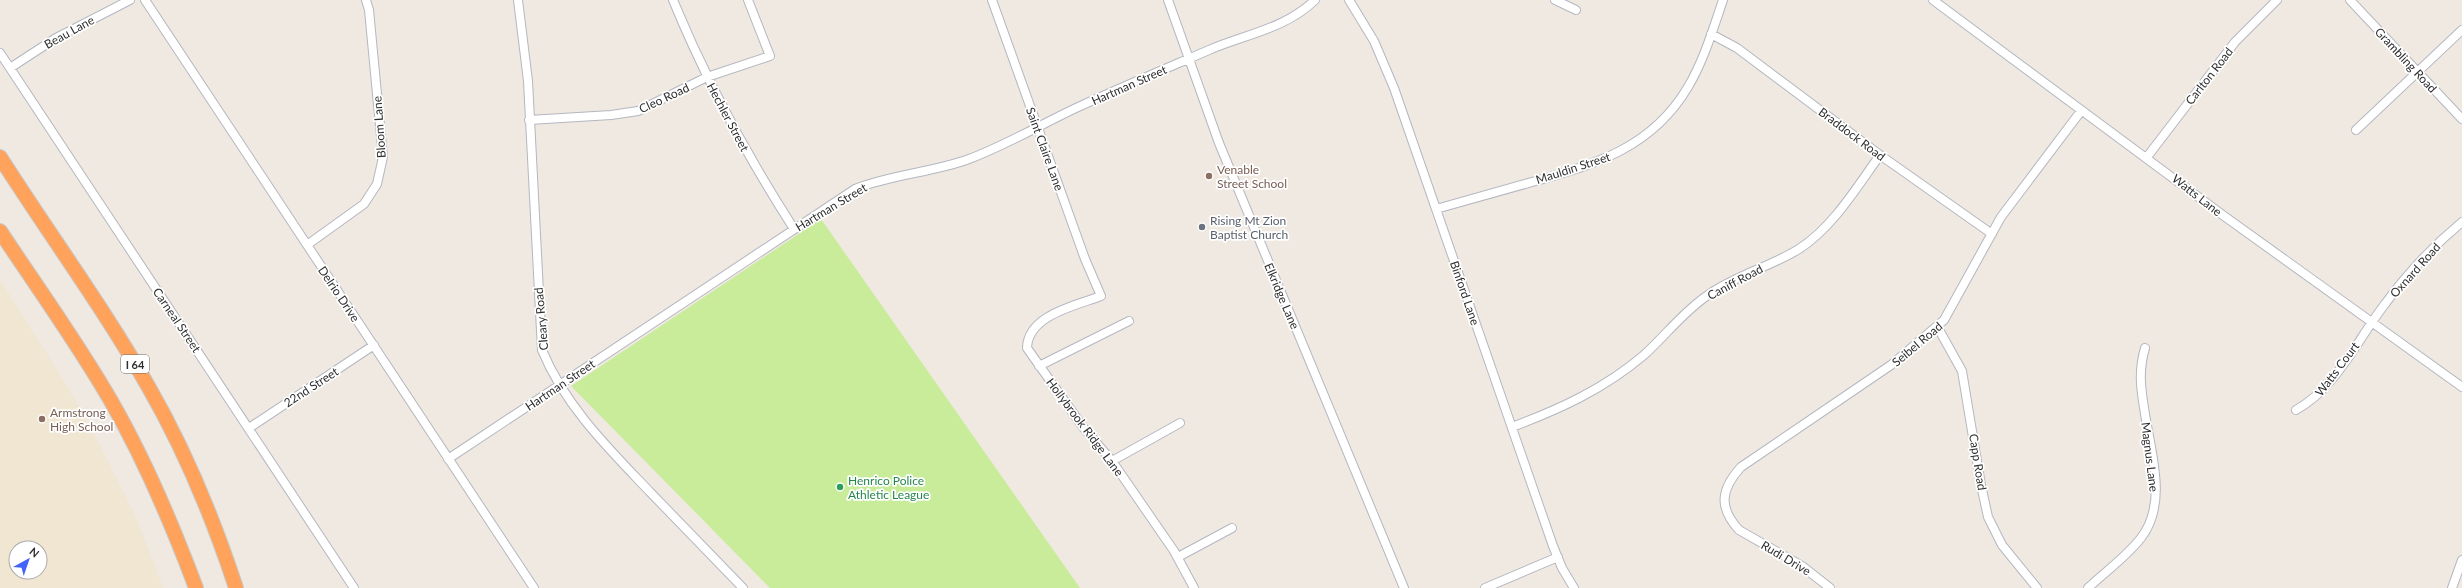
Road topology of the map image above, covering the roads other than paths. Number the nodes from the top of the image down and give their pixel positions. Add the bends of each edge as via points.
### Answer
1 (130, 0) edge
2 (145, 0) edge
3 (366, 0) edge
4 (518, 0) edge
5 (673, 0) edge
6 (748, 0) edge
7 (992, 0) edge
8 (1168, 0) edge
9 (1315, 0) edge
10 (1349, 0) edge
11 (1555, 0) edge
12 (1723, 0) edge
13 (1933, 0) edge
14 (2277, 0) edge
15 (2350, 0) edge
16 (1576, 10) dead end
17 (2462, 30) edge
18 (1711, 34) junction
19 (0, 53) edge
20 (1189, 59) junction
21 (10, 68) junction
22 (2417, 71) junction
23 (708, 77) junction
24 (2081, 111) junction
25 (2462, 119) edge
26 (529, 120) junction
27 (1038, 129) junction
28 (2356, 130) dead end
29 (1880, 155) junction
30 (0, 157) edge
31 (2146, 157) junction
32 (1436, 209) junction
33 (2462, 222) edge
34 (794, 229) junction
35 (0, 232) edge
36 (1992, 234) junction
37 (307, 245) junction
38 (1101, 296) joint
39 (1129, 321) dead end
40 (2372, 322) junction
41 (1938, 328) junction
42 (374, 345) junction
43 (2145, 348) dead end
44 (1039, 366) junction
45 (560, 385) junction
46 (2462, 387) edge
47 (2296, 410) dead end
48 (1180, 423) dead end
49 (1512, 427) junction
50 (249, 428) junction
51 (448, 459) junction
52 (1112, 461) junction
53 (1232, 528) dead end
54 (1739, 530) joint
55 (1178, 556) junction
56 (1558, 558) junction
57 (2462, 560) edge
58 (196, 588) edge
59 (236, 588) edge
60 (354, 588) edge
61 (534, 588) edge
62 (744, 588) edge
63 (1194, 588) edge
64 (1404, 588) edge
65 (1485, 588) edge
66 (1574, 588) edge
67 (1830, 588) edge
68 (2037, 588) edge
69 (2088, 588) edge
70 (2452, 588) edge

1 - 21 street, Beau Lane via 56,38
2 - 37 street, Delrio Drive
3 - 37 street, Bloom Lane via 383,157 377,184 364,204
4 - 26 street, Cleary Road via 526,48
5 - 23 street, Hechler Street
6 - 23 street, Cleo Road via 770,56
7 - 27 street, Saint Claire Lane
8 - 20 street, Elkridge Lane
9 - 20 street, Hartman Street via 1286,22
10 - 32 street, Binford Lane via 1385,64
11 - 16 street
12 - 18 street, Mauldin Street
13 - 24 street, Watts Lane
14 - 31 street, Carlton Road via 2235,42
15 - 22 street, Grambling Road
17 - 22 street
18 - 29 street, Braddock Road via 1737,48
18 - 32 street, Mauldin Street via 1695,74 1681,98 1660,123 1625,150 1578,169
19 - 21 street, Carneal Street
20 - 27 street, Hartman Street via 1075,109
20 - 64 street, Elkridge Lane via 1222,151
21 - 50 street, Carneal Street
22 - 25 street, Grambling Road
22 - 28 street
23 - 26 street, Cleo Road via 638,111
23 - 34 street, Hechler Street via 749,157
24 - 31 street, Watts Lane
24 - 36 street, Seibel Road via 2001,218
26 - 45 street, Cleary Road via 542,350 551,372
27 - 34 street, Hartman Street via 962,161 873,182 855,190
27 - 38 street, Saint Claire Lane
29 - 36 street, Braddock Road
29 - 49 street, Caniff Road via 1828,224 1806,244 1708,294 1609,383 1571,404
30 - 59 highway, I 64 via 148,386 182,449 209,511
31 - 40 street, Watts Lane
32 - 49 street, Binford Lane
33 - 40 street, Oxnard Road via 2414,268
34 - 45 street, Hartman Street
35 - 58 highway via 86,361 124,424 158,495
36 - 41 street, Seibel Road
37 - 42 street, Delrio Drive
38 - 44 street, Hollybrook Ridge Lane via 1044,319 1034,328 1027,340 1027,348
39 - 44 street
40 - 46 street, Watts Lane
40 - 47 street, Watts Court via 2327,387 2312,401
41 - 54 street, Seibel Road via 1891,365 1741,467 1728,483 1725,495 1728,515
41 - 68 street, Capp Road via 1962,370 1988,517 2002,545
42 - 50 street, 22nd Street
42 - 51 street, Delrio Drive
43 - 69 street, Magnus Lane via 2139,373 2156,485 2153,514 2146,531 2131,549
44 - 52 street, Hollybrook Ridge Lane
45 - 51 street, Hartman Street
45 - 62 street, Cleary Road via 601,441
48 - 52 street
49 - 56 street, Binford Lane
50 - 60 street, Carneal Street
51 - 61 street, Delrio Drive
52 - 55 street, Hollybrook Ridge Lane
53 - 55 street
54 - 67 street, Rudi Drive via 1802,566
55 - 63 street, Hollybrook Ridge Lane
56 - 65 street
56 - 66 street, Binford Lane
57 - 70 street

